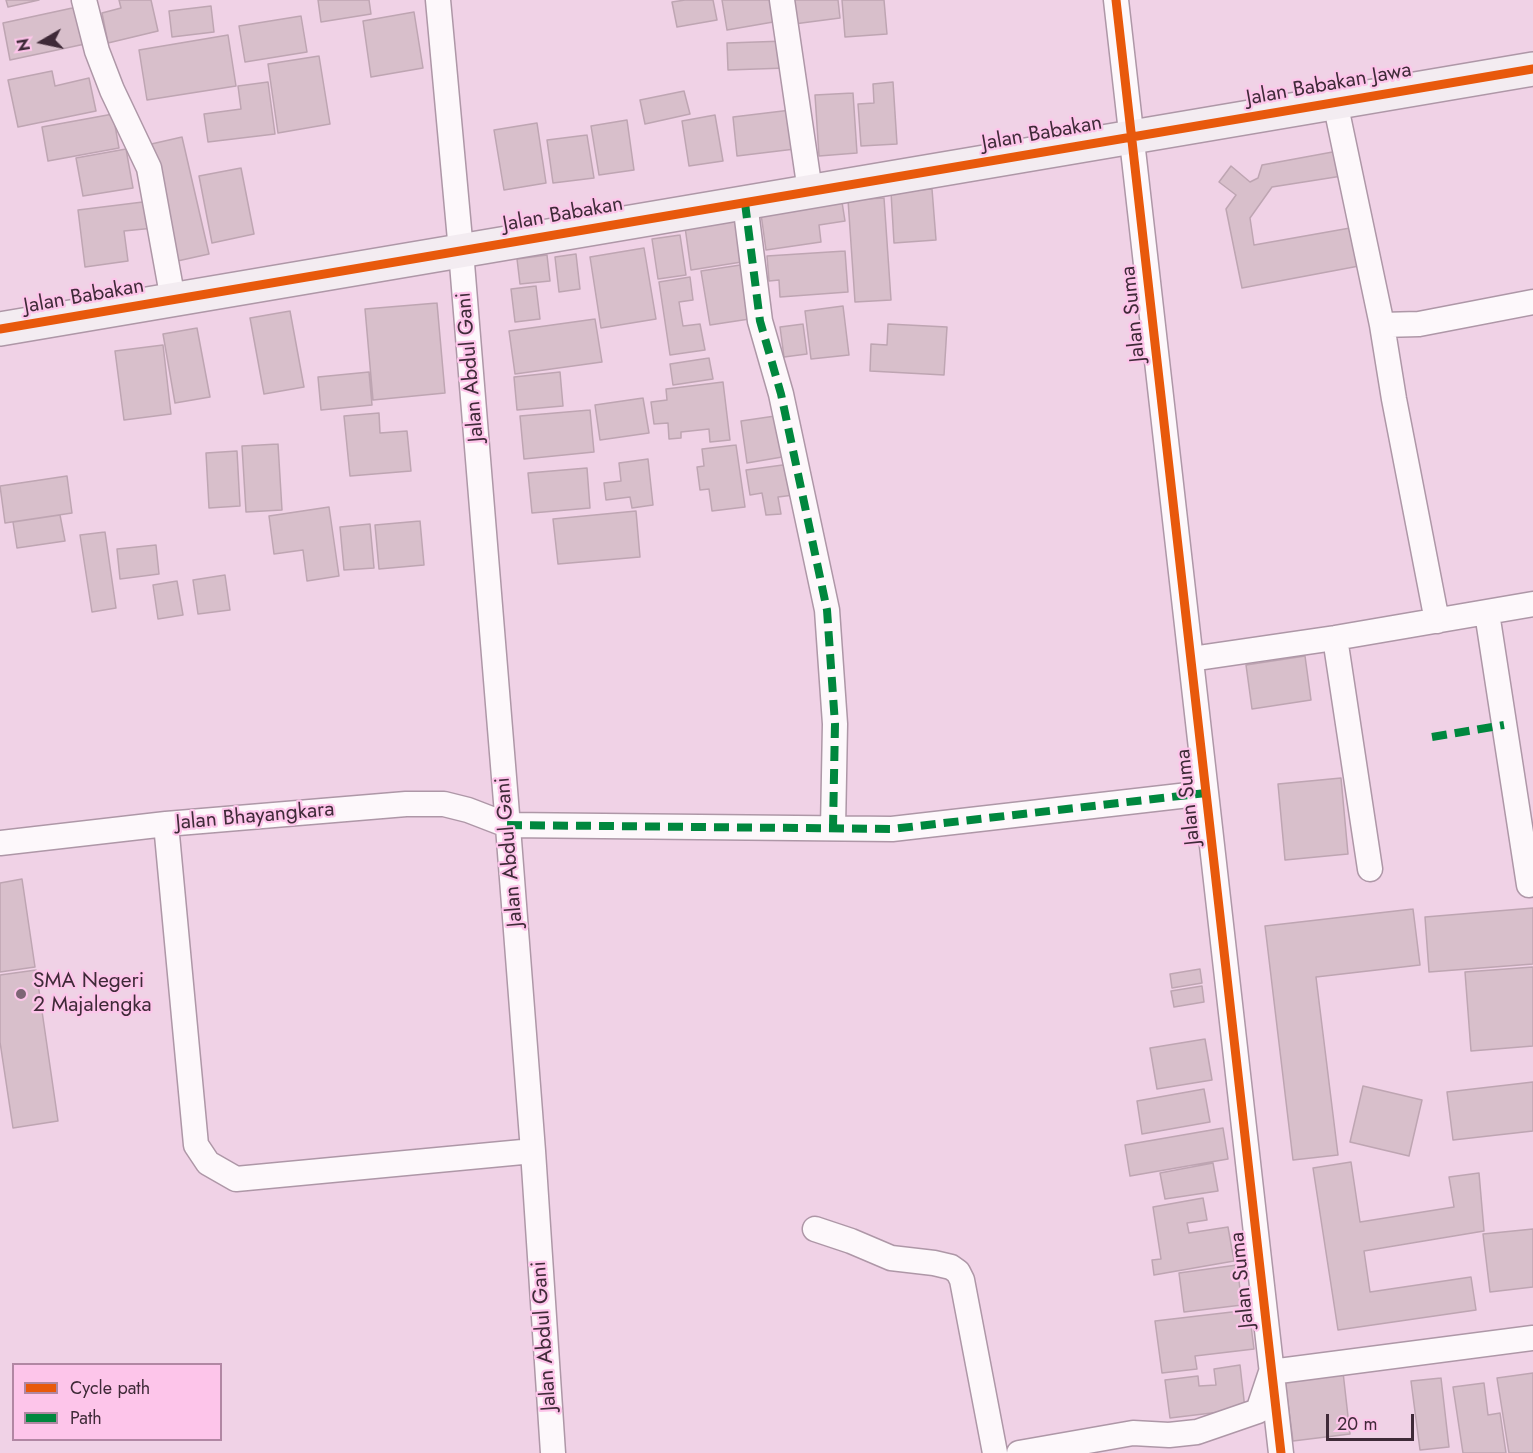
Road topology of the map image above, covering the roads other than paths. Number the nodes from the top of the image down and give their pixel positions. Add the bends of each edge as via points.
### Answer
1 (84, 0) edge
2 (438, 0) edge
3 (782, 0) edge
4 (1116, 0) edge
5 (1533, 69) edge
6 (1335, 102) junction
7 (1132, 137) junction
8 (810, 192) junction
9 (745, 203) junction
10 (461, 251) junction
11 (173, 300) junction
12 (1533, 302) edge
13 (1382, 325) junction
14 (0, 329) edge
15 (1533, 604) edge
16 (1486, 613) junction
17 (1437, 621) junction
18 (1335, 638) junction
19 (1191, 658) junction
20 (1206, 793) junction
21 (166, 824) junction
22 (507, 825) junction
23 (833, 828) junction
24 (0, 843) edge
25 (1370, 869) dead end
26 (1529, 885) dead end
27 (533, 1152) junction
28 (815, 1229) dead end
29 (1533, 1338) edge
30 (1271, 1372) junction
31 (553, 1453) edge
32 (995, 1453) edge
33 (1019, 1453) edge
34 (1281, 1453) edge

1 - 11 street via 97,51 149,168
2 - 10 street, Jalan Abdul Gani
3 - 8 street
4 - 7 street, Jalan Suma
5 - 6 street, Jalan Babakan Jawa
6 - 7 street, Jalan Babakan Jawa
6 - 13 street
7 - 8 street, Jalan Babakan
7 - 19 street, Jalan Suma
8 - 9 street, Jalan Babakan
9 - 10 street, Jalan Babakan
9 - 23 street via 760,321 780,394 826,610 835,724
10 - 11 street, Jalan Babakan
10 - 22 street, Jalan Abdul Gani
11 - 14 street, Jalan Babakan
12 - 13 street via 1419,324
13 - 17 street
15 - 16 street
16 - 17 street
16 - 26 street
17 - 18 street
18 - 19 street
18 - 25 street
19 - 20 street, Jalan Suma
20 - 23 street via 892,829
20 - 30 street, Jalan Suma
21 - 22 street, Jalan Bhayangkara via 444,804
21 - 24 street, Jalan Bhayangkara
21 - 27 street via 196,1145 208,1163 236,1179
22 - 23 street
22 - 27 street, Jalan Abdul Gani
27 - 31 street, Jalan Abdul Gani
28 - 32 street via 891,1258 943,1265 958,1272 965,1291
29 - 30 street
30 - 33 street via 1258,1411 1197,1432 1133,1433
30 - 34 street, Jalan Suma

